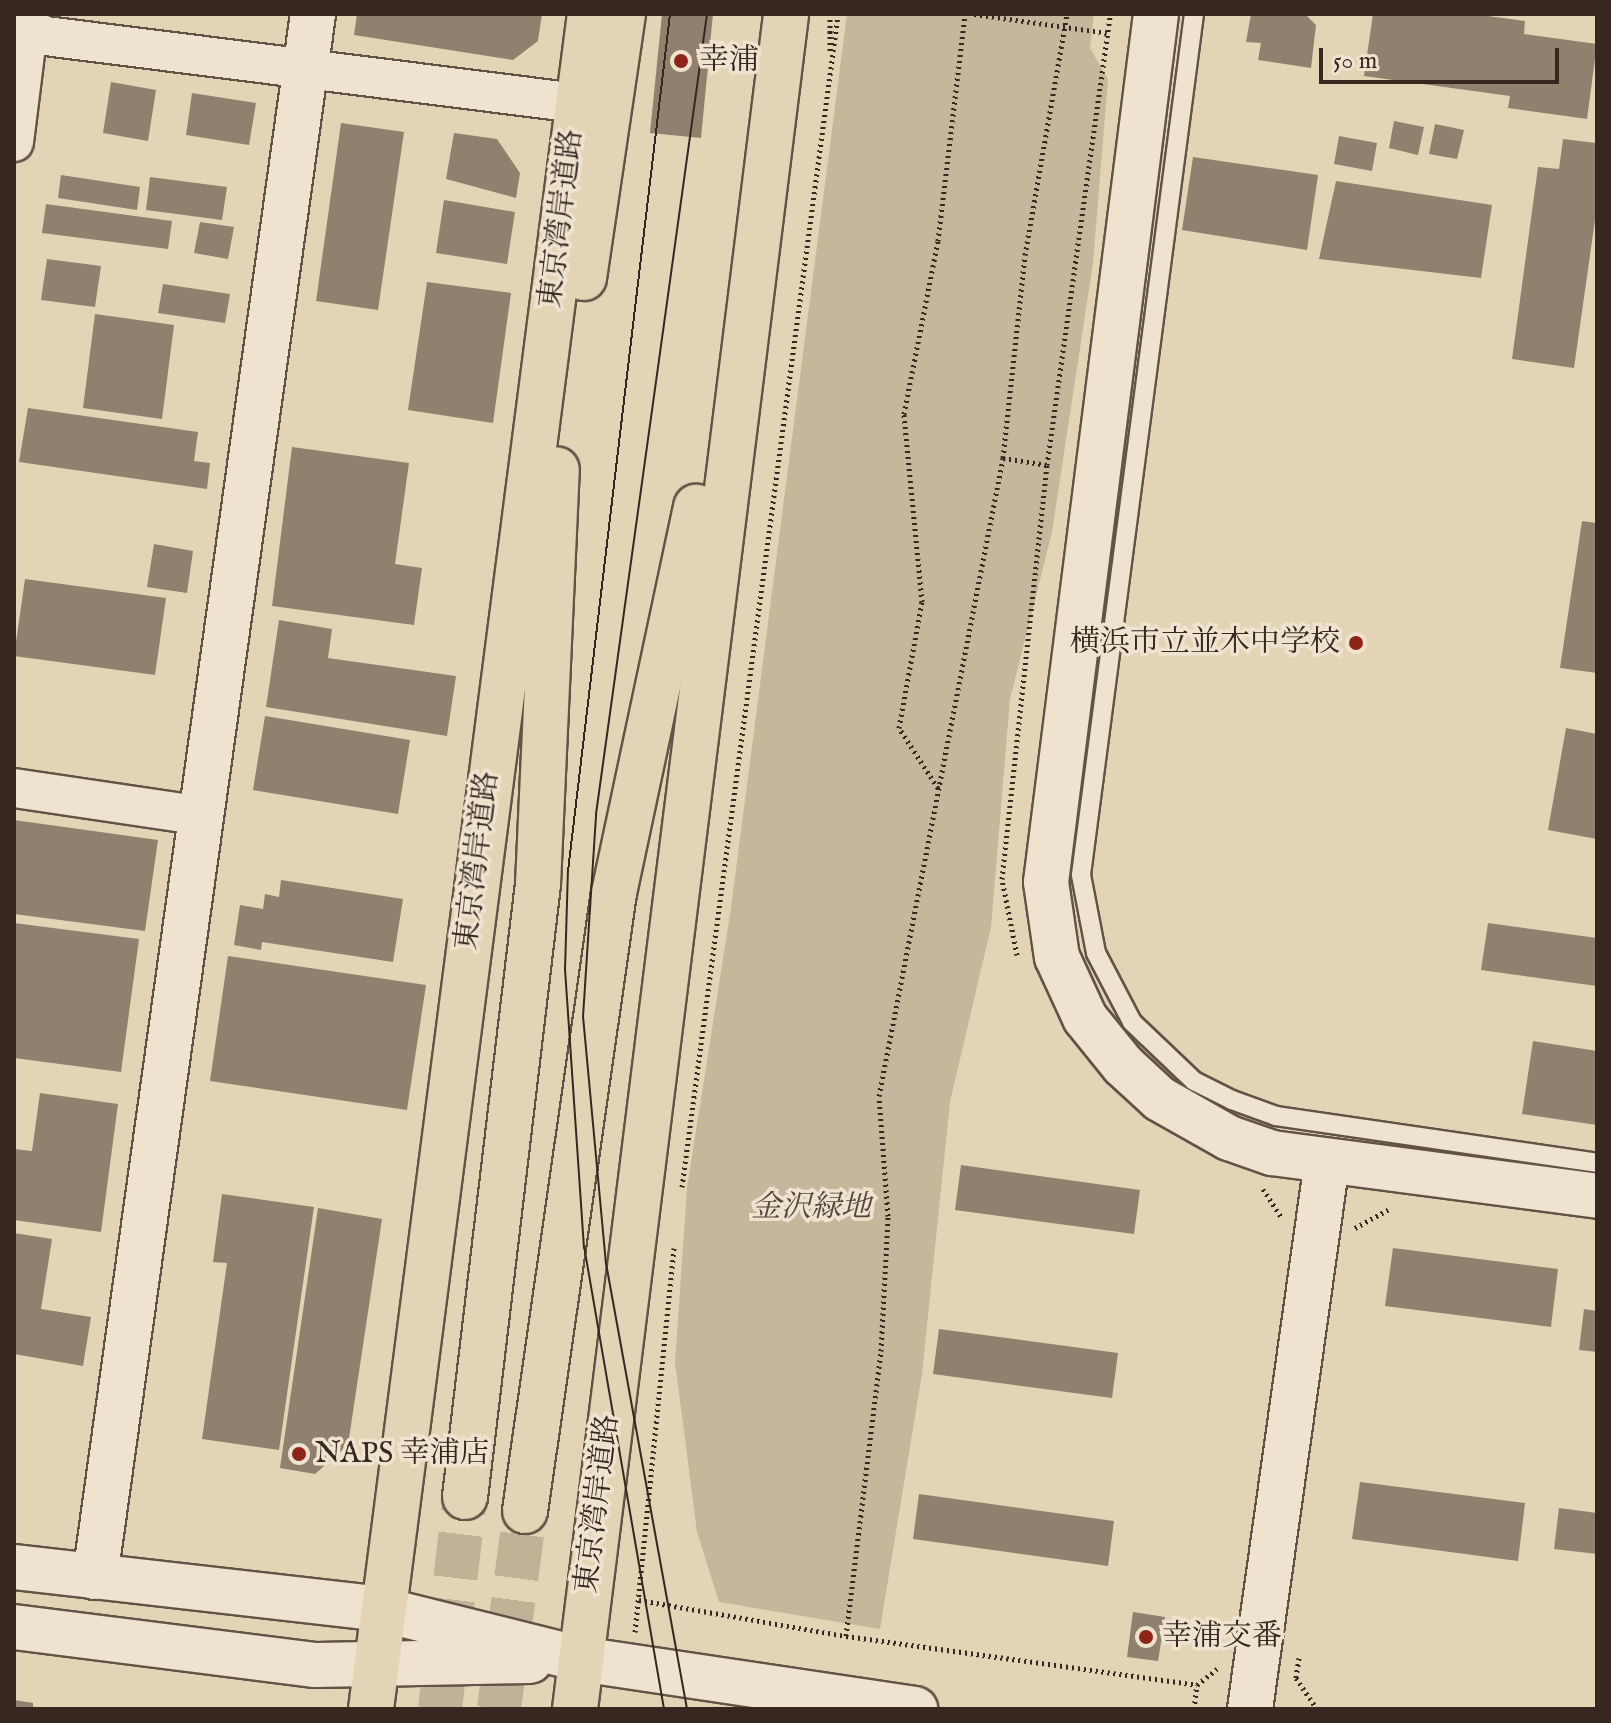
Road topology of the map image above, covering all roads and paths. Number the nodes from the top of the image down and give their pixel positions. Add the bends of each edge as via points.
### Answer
1 (313, 14) edge
2 (590, 14) edge
3 (623, 14) edge
4 (786, 14) edge
5 (830, 14) edge
6 (838, 14) edge
7 (965, 14) edge
8 (974, 14) edge
9 (1067, 14) edge
10 (1110, 14) edge
11 (1156, 14) edge
12 (1194, 14) edge
13 (1066, 26) junction
14 (24, 27) edge
15 (1107, 33) junction
16 (305, 71) junction
17 (830, 76) junction
18 (577, 103) junction
19 (14, 142) edge
20 (757, 219) junction
21 (1003, 458) junction
22 (1047, 465) junction
23 (14, 788) edge
24 (939, 789) junction
25 (203, 816) junction
26 (1020, 962) dead end
27 (1327, 1162) junction
28 (1597, 1163) edge
29 (1256, 1185) dead end
30 (681, 1192) dead end
31 (1597, 1196) edge
32 (1404, 1201) dead end
33 (1281, 1235) dead end
34 (1352, 1236) dead end
35 (675, 1239) dead end
36 (465, 1497) tunnel mouth
37 (525, 1511) tunnel mouth
38 (14, 1567) edge
39 (95, 1577) junction
40 (639, 1600) junction
41 (380, 1609) junction
42 (14, 1627) edge
43 (846, 1636) junction
44 (1300, 1647) dead end
45 (580, 1659) junction
46 (632, 1666) junction
47 (1197, 1685) junction
48 (1267, 1686) edge
49 (371, 1688) edge
50 (575, 1709) edge
51 (915, 1709) edge
52 (1194, 1709) edge
53 (1317, 1709) edge

1 - 16 street
2 - 18 highway, 東京湾岸道路
3 - 36 highway via 554,483 538,884
4 - 20 highway, 東京湾岸道路
5 - 17 path
6 - 17 path
7 - 24 path via 938,241 904,414 922,602 899,728
8 - 13 path
9 - 13 path
10 - 15 path
11 - 27 street via 1046,882 1053,927 1085,1018 1160,1099 1229,1138
12 - 28 lane via 1081,875 1096,953 1132,1022 1194,1081 1232,1100 1276,1116
13 - 15 path
13 - 21 path via 1025,255
14 - 16 street
14 - 19 street
15 - 22 path
16 - 18 street
16 - 25 street
17 - 30 path
18 - 41 highway, 東京湾岸道路
20 - 37 highway via 614,893
20 - 45 highway, 東京湾岸道路
21 - 22 path
21 - 24 path
22 - 26 path via 1002,879 1008,934
23 - 25 street
24 - 43 path via 879,1096 888,1216 881,1351
25 - 39 street
27 - 31 street
27 - 48 street
29 - 33 path via 1283,1220
32 - 34 path
35 - 40 path
38 - 39 street
39 - 41 street
40 - 43 path
40 - 46 path
41 - 45 street
41 - 49 highway, 東京湾岸道路
42 - 49 street
43 - 47 path
44 - 48 path
45 - 46 street
45 - 49 street
45 - 50 highway, 東京湾岸道路
46 - 51 street
47 - 48 path via 1221,1666
47 - 52 path
48 - 53 path

